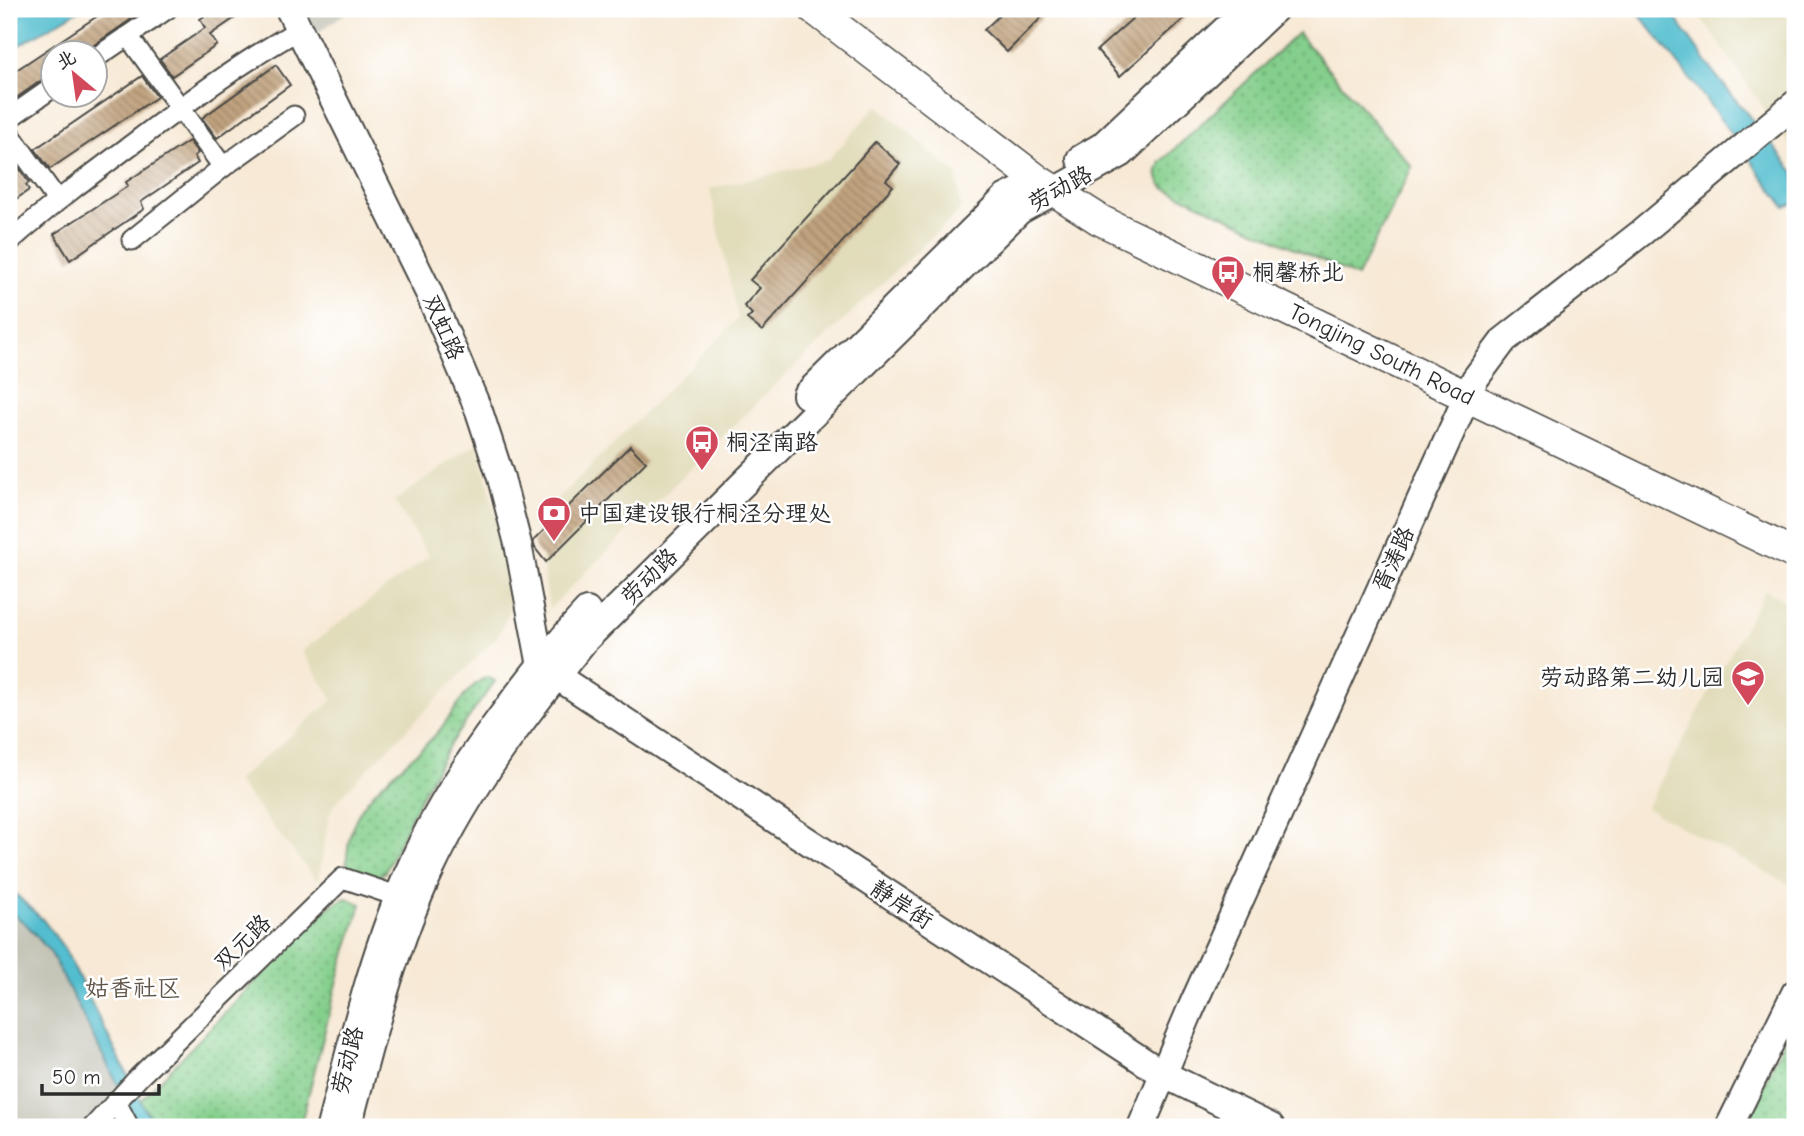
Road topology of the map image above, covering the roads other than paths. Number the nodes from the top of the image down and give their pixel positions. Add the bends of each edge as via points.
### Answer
1 (167, 9) edge
2 (814, 9) edge
3 (842, 9) edge
4 (1247, 9) edge
5 (1275, 9) edge
6 (294, 19) edge
7 (128, 36) junction
8 (108, 50) edge
9 (38, 98) edge
10 (1795, 104) edge
11 (179, 108) junction
12 (295, 116) dead end
13 (9, 118) edge
14 (9, 133) edge
15 (223, 167) junction
16 (1055, 181) junction
17 (57, 201) junction
18 (132, 240) dead end
19 (9, 242) edge
20 (1472, 387) junction
21 (1795, 535) edge
22 (1795, 554) edge
23 (548, 672) junction
24 (408, 899) junction
25 (1795, 993) edge
26 (1163, 1074) junction
27 (118, 1099) junction
28 (93, 1127) edge
29 (129, 1127) edge
30 (330, 1127) edge
31 (348, 1127) edge
32 (1141, 1127) edge
33 (1271, 1127) edge
34 (1730, 1127) edge

1 - 7 street
2 - 16 main road, Tongjing South Road
3 - 16 main road, Tongjing South Road
4 - 16 street, 劳动路 via 1102,146
5 - 16 street, 劳动路 via 1121,154
6 - 11 street via 262,51
6 - 23 street, 双虹路 via 428,291 478,411 501,478
7 - 8 street
7 - 11 street
9 - 13 street
10 - 20 street, 胥涛路 via 1504,340
11 - 15 street
11 - 17 street
12 - 15 street
14 - 17 street
15 - 18 street
16 - 20 main road, Tongjing South Road via 1100,220
16 - 23 street, 劳动路 via 1005,198 562,638
17 - 19 street
20 - 21 main road, Tongjing South Road
20 - 22 main road, Tongjing South Road
20 - 26 street, 胥涛路
23 - 24 street, 劳动路 via 483,742 451,792 412,863
23 - 26 street, 静岸街
24 - 27 street, 双元路 via 343,878
24 - 30 street, 劳动路 via 363,998
24 - 31 street, 劳动路
25 - 34 street
26 - 32 street, 胥涛路
26 - 33 street, 静岸街
27 - 28 street, 双元路
27 - 29 street

